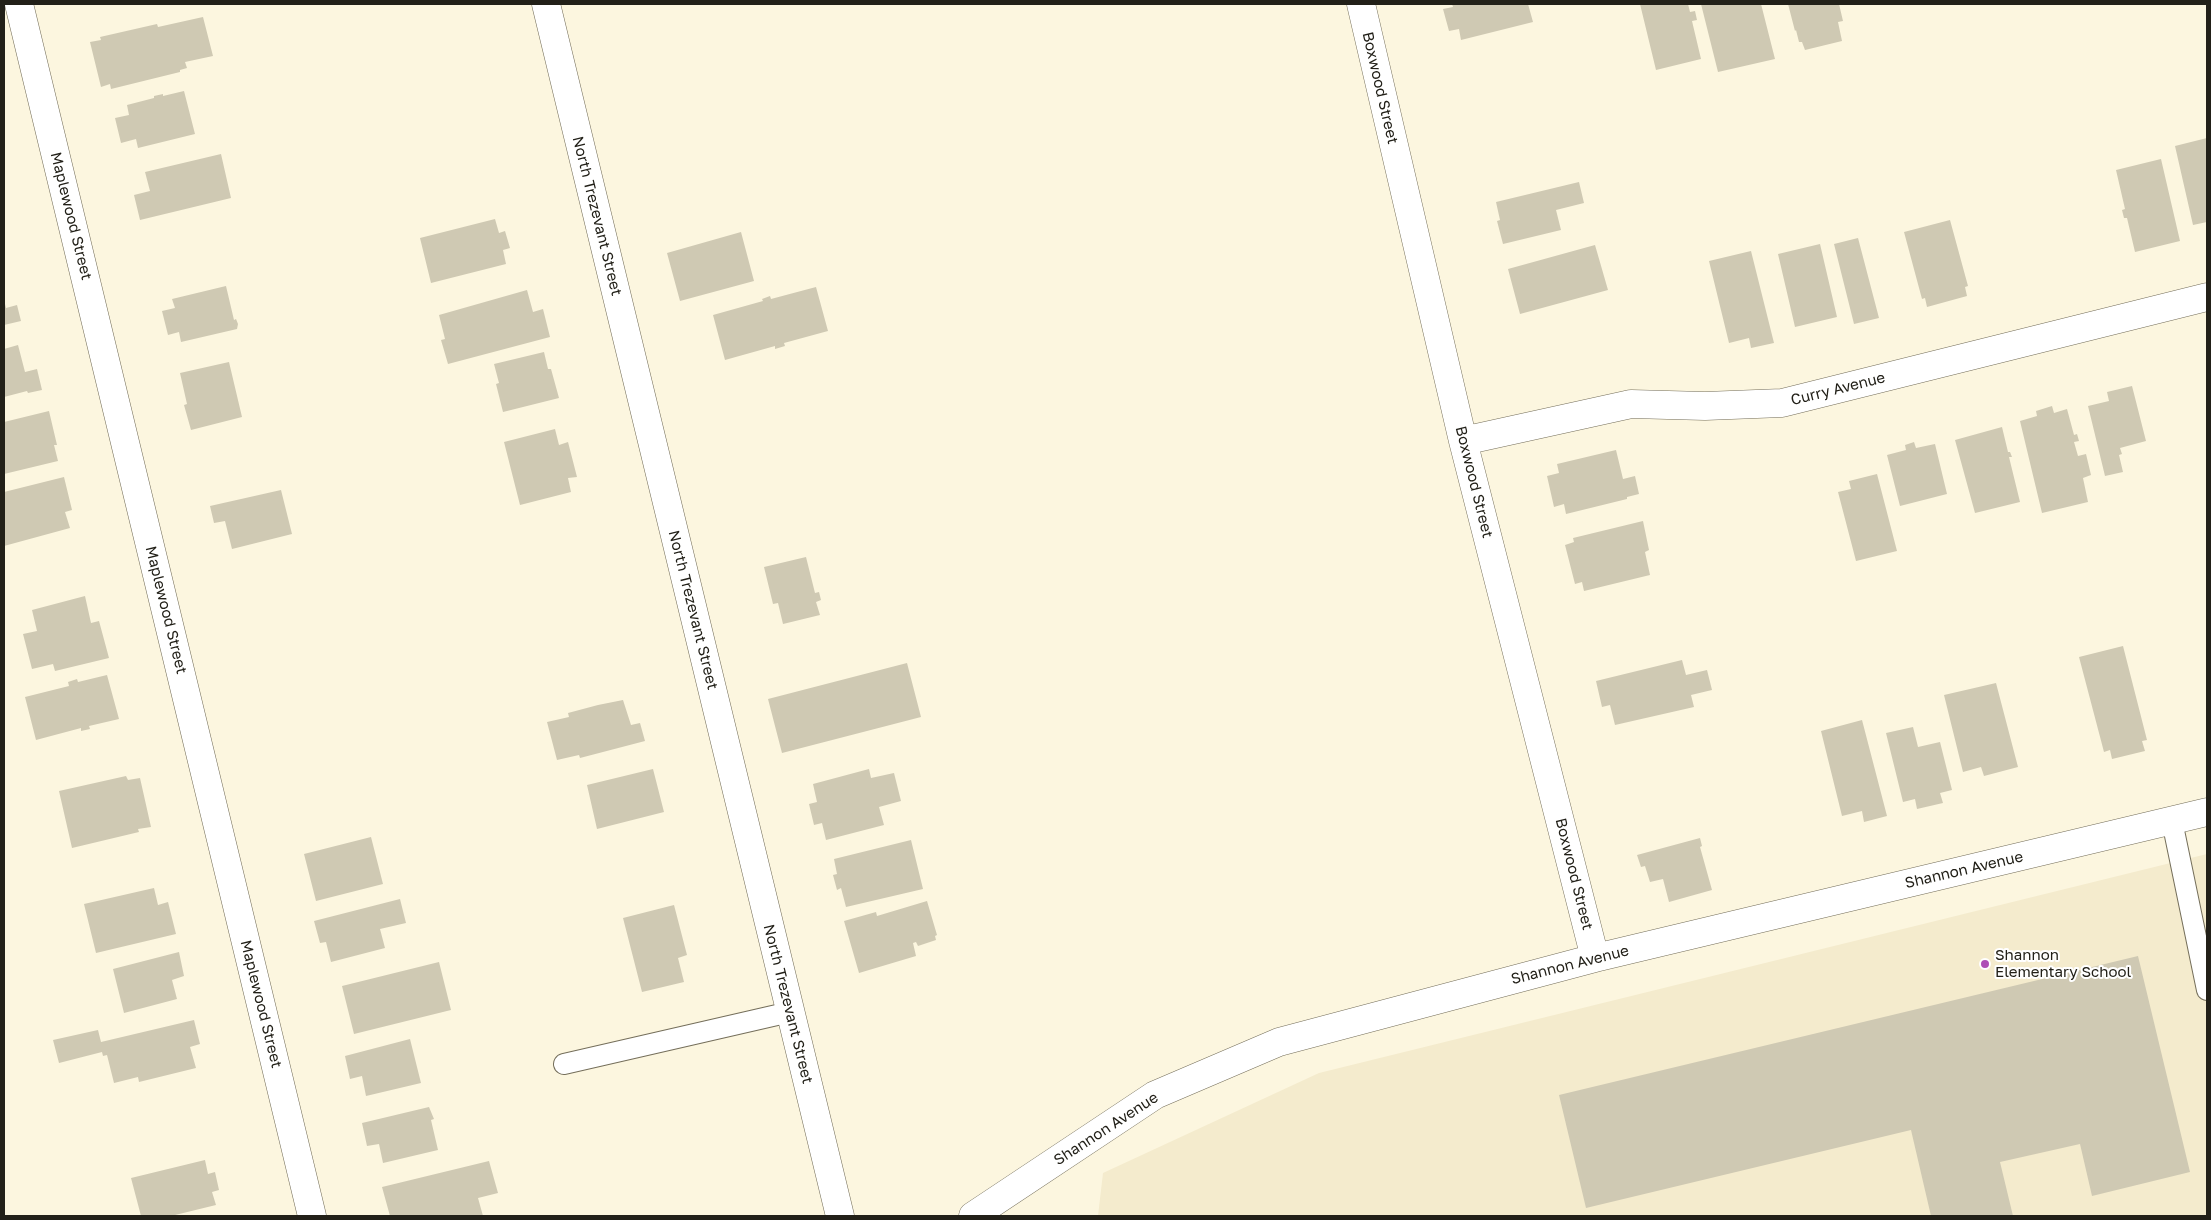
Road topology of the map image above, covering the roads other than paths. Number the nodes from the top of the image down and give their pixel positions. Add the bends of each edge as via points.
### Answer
1 (20, 4) edge
2 (546, 4) edge
3 (1361, 4) edge
4 (2207, 297) edge
5 (1463, 441) junction
6 (2207, 812) edge
7 (2172, 821) junction
8 (1595, 958) junction
9 (2207, 990) edge
10 (790, 1012) junction
11 (564, 1064) dead end
12 (312, 1216) edge
13 (840, 1216) edge
14 (973, 1216) edge

1 - 12 street, Maplewood Street
2 - 10 street, North Trezevant Street
3 - 5 street, Boxwood Street
4 - 5 street, Curry Avenue via 1782,403 1631,404
5 - 8 street, Boxwood Street
6 - 7 street, Shannon Avenue
7 - 8 street, Shannon Avenue
7 - 9 lane
8 - 14 street, Shannon Avenue via 1279,1042 1155,1095
10 - 11 lane
10 - 13 street, North Trezevant Street

